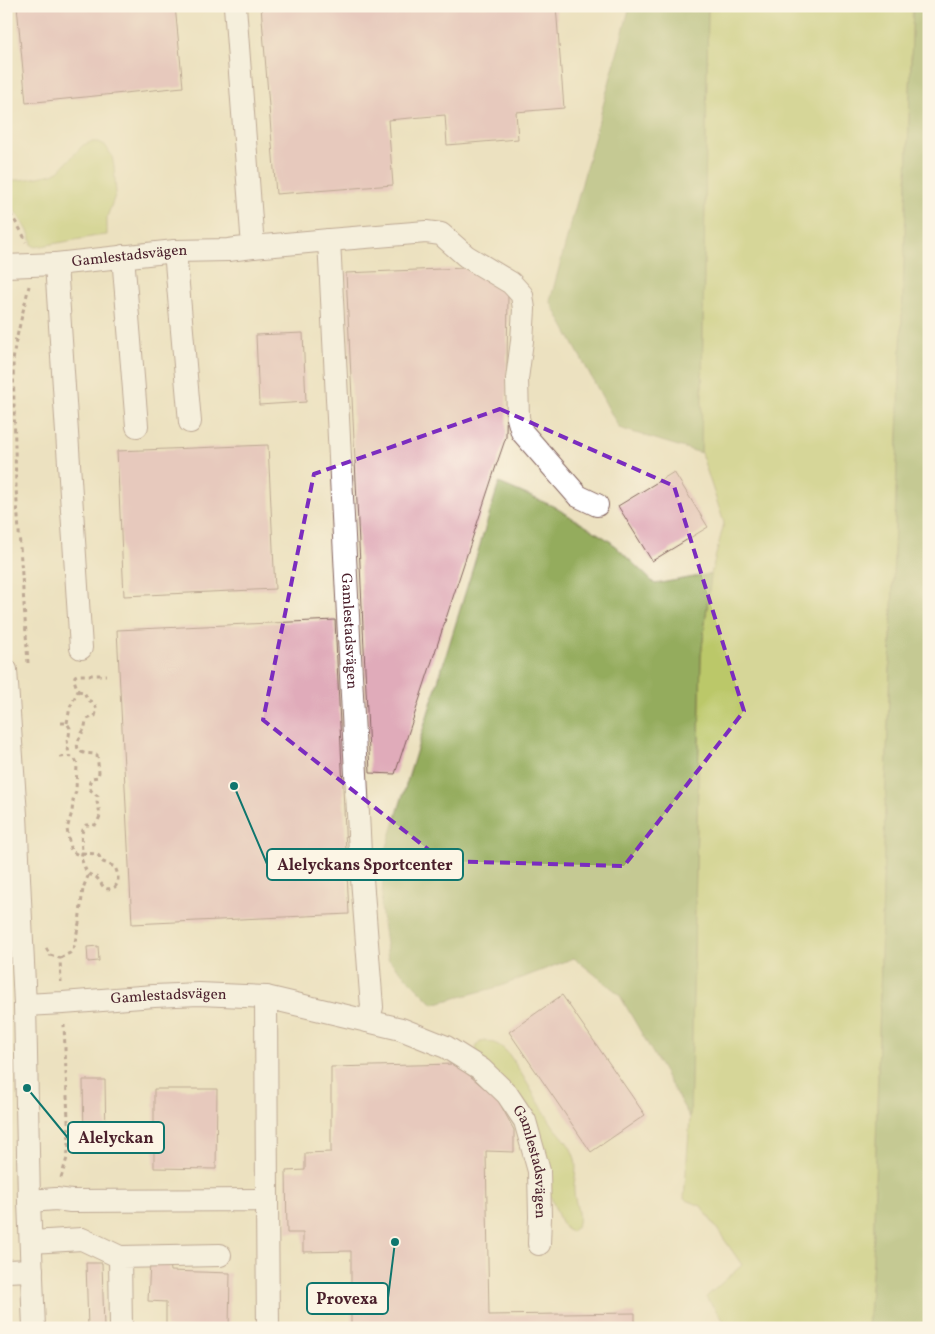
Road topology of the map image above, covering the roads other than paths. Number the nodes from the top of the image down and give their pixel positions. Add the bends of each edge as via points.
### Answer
1 (235, 6) edge
2 (329, 240) junction
3 (253, 247) junction
4 (175, 251) junction
5 (123, 256) junction
6 (56, 264) junction
7 (6, 266) edge
8 (190, 422) dead end
9 (137, 426) dead end
10 (597, 505) dead end
11 (81, 648) dead end
12 (6, 670) edge
13 (266, 997) junction
14 (26, 1005) junction
15 (368, 1021) junction
16 (267, 1200) junction
17 (30, 1201) junction
18 (31, 1242) junction
19 (539, 1244) dead end
20 (220, 1255) dead end
21 (120, 1257) junction
22 (32, 1270) junction
23 (6, 1271) edge
24 (34, 1328) edge
25 (120, 1328) edge
26 (268, 1328) edge

1 - 3 street
2 - 3 street, Gamlestadsvägen
2 - 10 street, Gamlestadsvägen via 426,232 441,234 466,256 512,283 522,295 524,309 517,379 518,418 522,432 578,496
2 - 15 street, Gamlestadsvägen via 360,853 372,1007
3 - 4 street, Gamlestadsvägen
4 - 5 street, Gamlestadsvägen
4 - 8 street
5 - 6 street, Gamlestadsvägen
5 - 9 street
6 - 7 street, Gamlestadsvägen
6 - 11 street
12 - 14 street
13 - 14 street, Gamlestadsvägen via 199,994
13 - 15 street, Gamlestadsvägen
13 - 16 street
14 - 17 street
15 - 19 street, Gamlestadsvägen via 401,1029 446,1048 481,1069 508,1094 525,1121 539,1171
16 - 17 street
16 - 26 street
17 - 18 street
18 - 21 street via 82,1240
18 - 22 street
20 - 21 street
21 - 25 street
22 - 23 street
22 - 24 street

